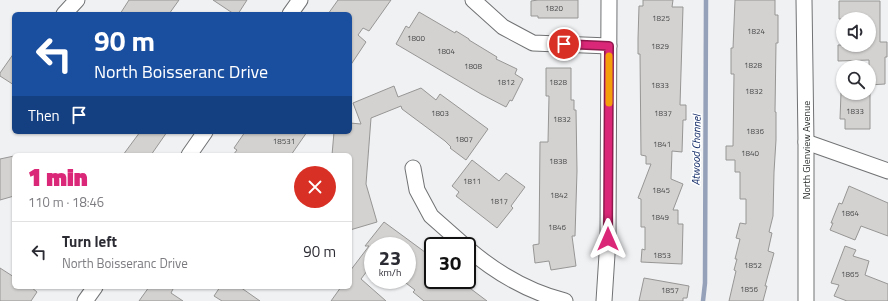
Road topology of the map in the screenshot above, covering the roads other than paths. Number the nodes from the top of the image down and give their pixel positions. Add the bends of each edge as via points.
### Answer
1 (77, 0) edge
2 (300, 0) edge
3 (473, 0) edge
4 (609, 0) edge
5 (804, 0) edge
6 (66, 12) edge
7 (291, 12) edge
8 (609, 46) junction
9 (205, 134) edge
10 (806, 142) junction
11 (190, 153) edge
12 (413, 168) dead end
13 (888, 171) edge
14 (455, 237) edge
15 (476, 256) edge
16 (94, 289) edge
17 (85, 301) edge
18 (565, 301) edge
19 (604, 301) edge
20 (806, 301) edge

1 - 6 street
2 - 7 street
3 - 8 street via 503,27 533,42
4 - 8 street
5 - 10 street, North Glenview Avenue
8 - 19 street via 608,239
9 - 11 street
10 - 13 street
10 - 20 street, North Glenview Avenue
12 - 14 street via 417,190 431,216
15 - 18 street via 520,285
16 - 17 street

